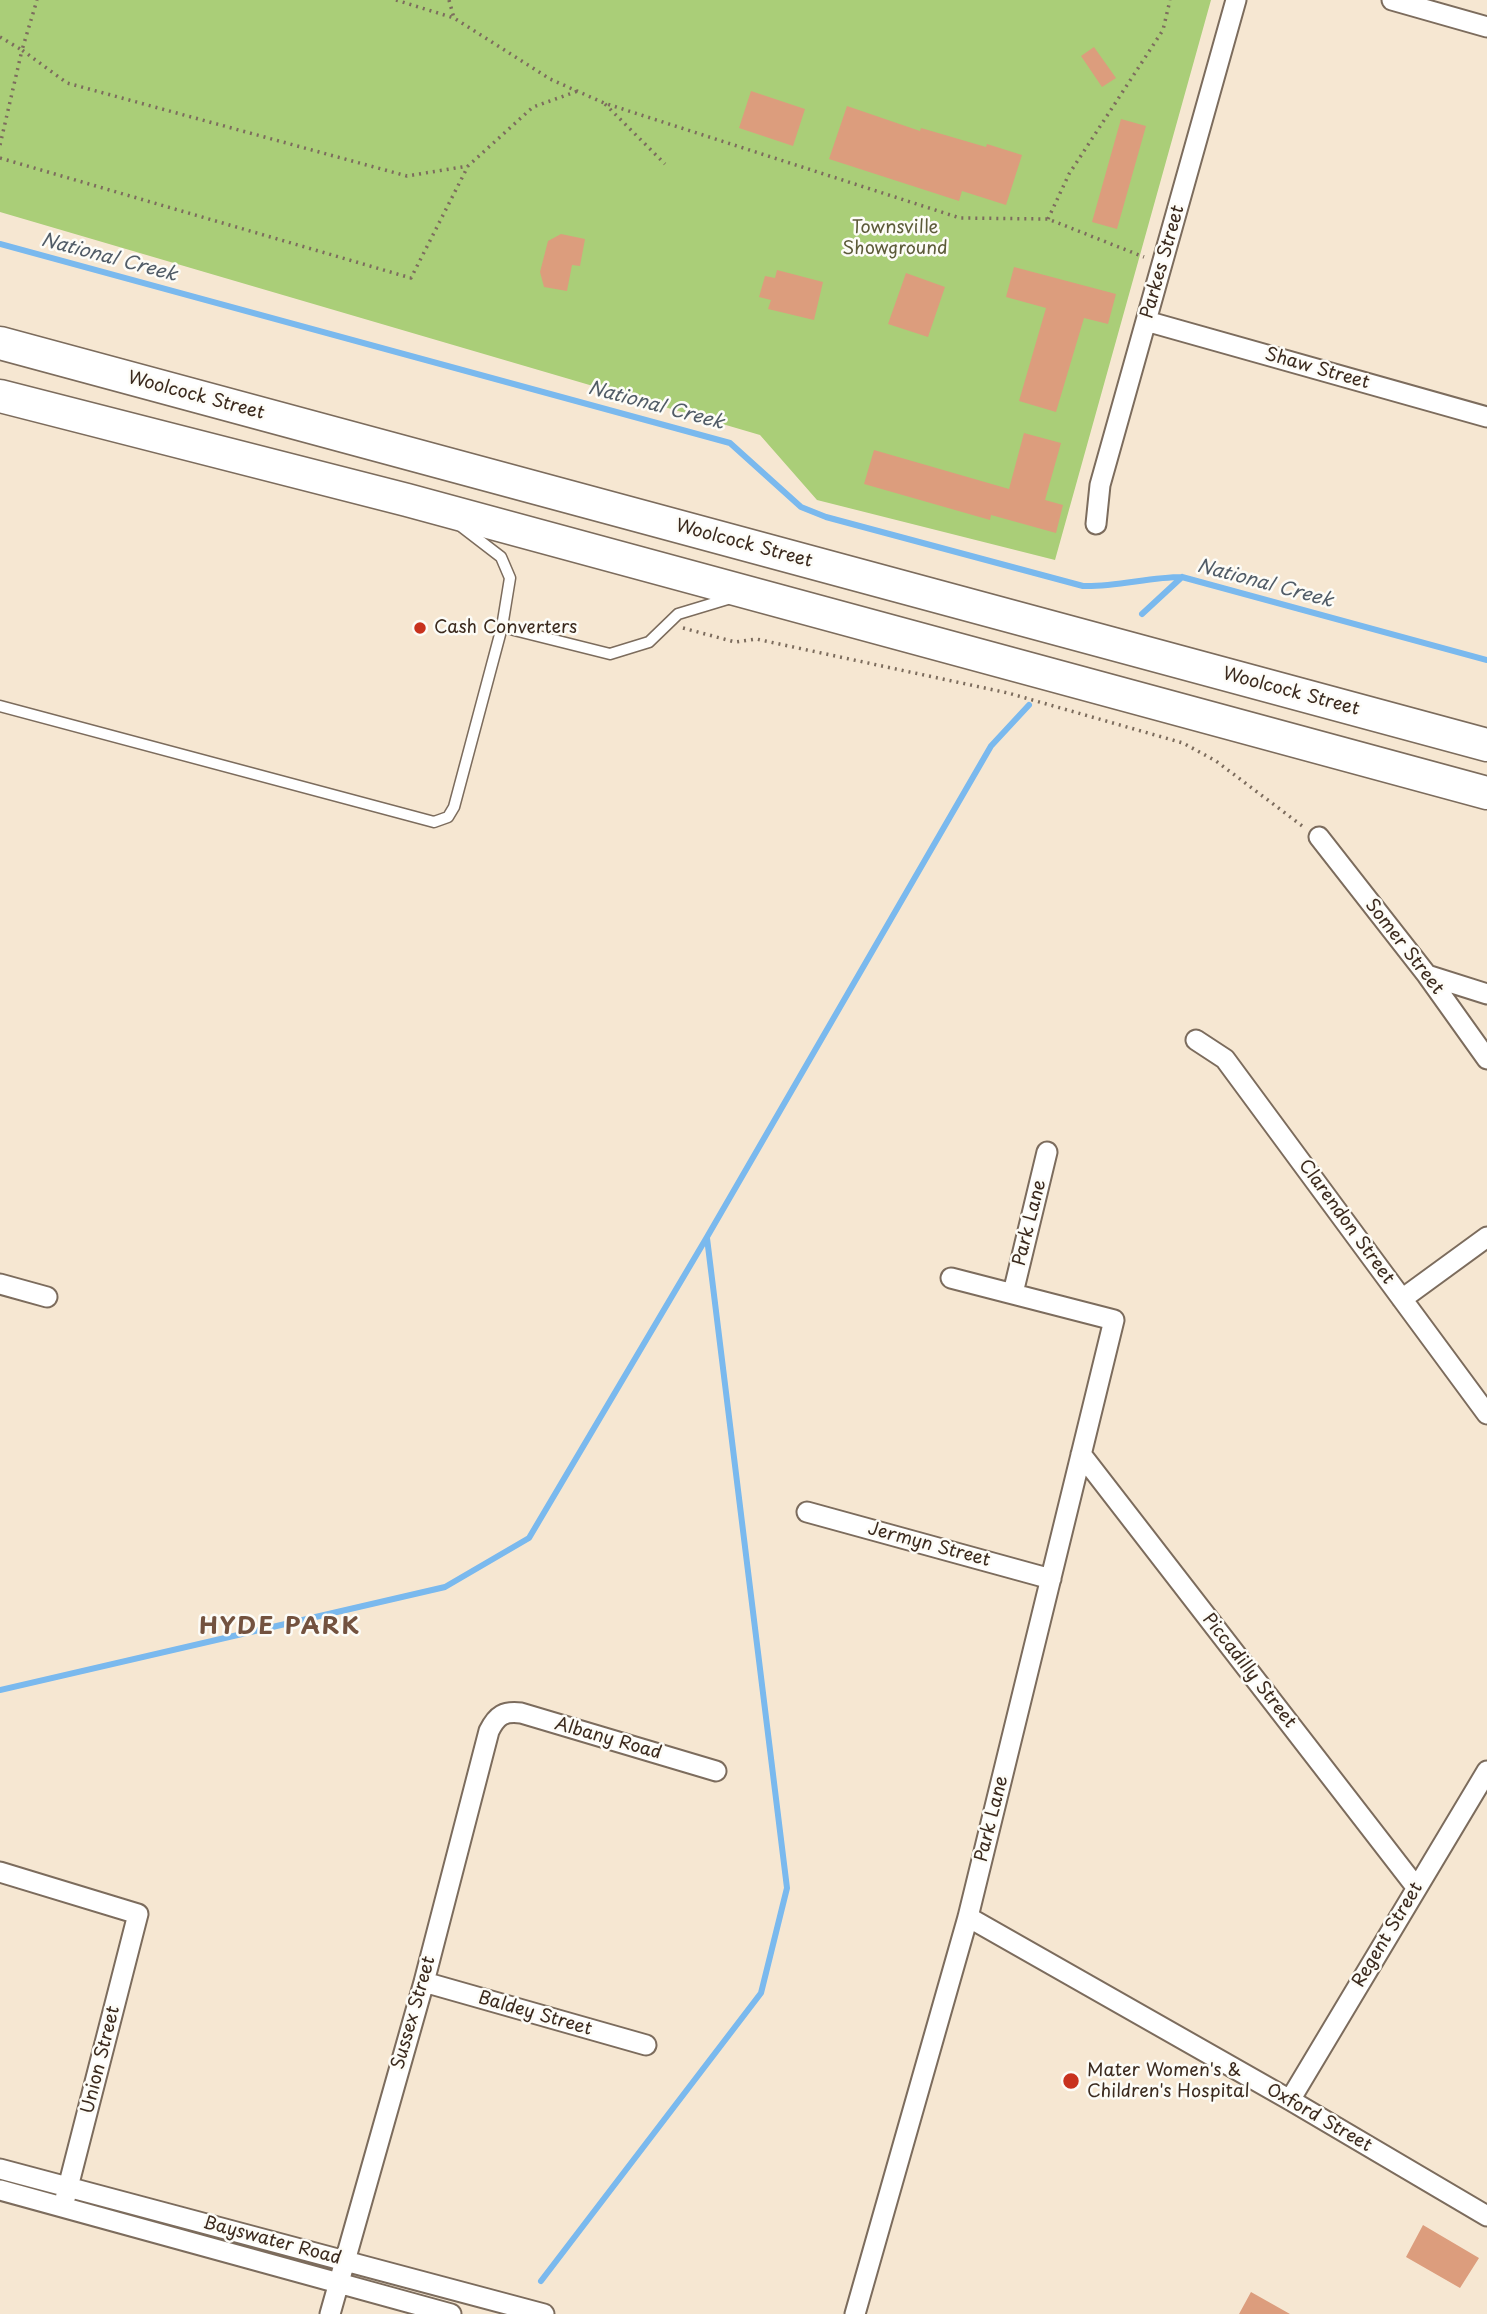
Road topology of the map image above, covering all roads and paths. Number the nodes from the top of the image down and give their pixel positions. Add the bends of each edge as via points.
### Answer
1 (37, 0) edge
2 (396, 0) edge
3 (449, 0) edge
4 (1170, 0) edge
5 (1236, 0) edge
6 (1392, 0) edge
7 (454, 18) junction
8 (1487, 27) edge
9 (0, 37) edge
10 (22, 50) junction
11 (578, 91) junction
12 (604, 103) junction
13 (0, 145) edge
14 (0, 158) edge
15 (665, 164) dead end
16 (468, 166) junction
17 (1048, 219) junction
18 (1162, 263) junction
19 (1146, 321) junction
20 (0, 343) edge
21 (0, 398) edge
22 (1487, 417) edge
23 (407, 500) junction
24 (1096, 524) dead end
25 (753, 592) junction
26 (667, 624) junction
27 (502, 627) junction
28 (0, 706) edge
29 (1487, 745) edge
30 (1487, 793) edge
31 (1318, 837) joint
32 (1427, 975) junction
33 (1487, 995) edge
34 (1196, 1040) dead end
35 (1487, 1059) edge
36 (1047, 1152) dead end
37 (1487, 1237) edge
38 (951, 1278) dead end
39 (0, 1284) edge
40 (1013, 1293) junction
41 (47, 1297) dead end
42 (1402, 1299) junction
43 (1487, 1414) edge
44 (1082, 1454) junction
45 (807, 1512) dead end
46 (1051, 1578) junction
47 (501, 1714) joint
48 (716, 1770) dead end
49 (1487, 1772) edge
50 (0, 1872) edge
51 (1416, 1887) junction
52 (968, 1917) junction
53 (424, 1982) junction
54 (646, 2045) dead end
55 (1290, 2100) junction
56 (0, 2169) edge
57 (68, 2188) junction
58 (0, 2190) edge
59 (63, 2207) junction
60 (1487, 2216) edge
61 (344, 2260) junction
62 (338, 2283) junction
63 (330, 2314) edge
64 (451, 2314) edge
65 (544, 2314) edge
66 (855, 2314) edge

1 - 10 path
2 - 7 path
3 - 7 path
4 - 17 path via 1163,30 1069,174
5 - 18 street, Parkes Street
6 - 8 street
7 - 11 path via 550,79
9 - 10 path
10 - 13 path
10 - 16 path via 67,83 407,176
11 - 12 path
11 - 16 path via 533,107
12 - 15 path
12 - 17 path via 960,218
14 - 16 path via 411,278
17 - 18 path
18 - 19 street, Parkes Street
19 - 22 street, Shaw Street
19 - 24 street, Parkes Street via 1100,485
20 - 29 main road, Woolcock Street
21 - 23 main road
23 - 25 main road
23 - 27 lane via 464,528 501,557 510,578
25 - 26 lane via 678,614
25 - 30 main road
26 - 27 lane via 649,642 610,654
26 - 31 path via 735,642 756,639 1008,693 1183,743 1216,761
27 - 28 lane via 454,807 448,817 435,822
31 - 32 street, Somer Street
32 - 33 street
32 - 35 street, Somer Street
34 - 42 street, Clarendon Street via 1225,1059
36 - 40 street, Park Lane
37 - 42 street
38 - 40 street
39 - 41 street
40 - 44 street, Park Lane via 1114,1320
42 - 43 street, Clarendon Street
44 - 46 street, Park Lane
44 - 51 street, Piccadilly Street
45 - 46 street, Jermyn Street
46 - 52 street, Park Lane
47 - 48 street, Albany Road via 521,1713
47 - 53 street, Sussex Street via 489,1731
49 - 51 street, Regent Street
50 - 57 street, Union Street via 138,1914
51 - 55 street, Regent Street
52 - 55 street, Oxford Street
52 - 66 street, Park Lane
53 - 54 street, Baldey Street
53 - 61 street, Sussex Street
55 - 60 street, Oxford Street
56 - 57 street, Bayswater Road
57 - 59 street, Union Street
57 - 61 street, Bayswater Road
58 - 59 street, Bayswater Road
59 - 62 street, Bayswater Road
61 - 62 street, Sussex Street
61 - 65 street, Bayswater Road
62 - 63 street, Sussex Street
62 - 64 street, Bayswater Road

